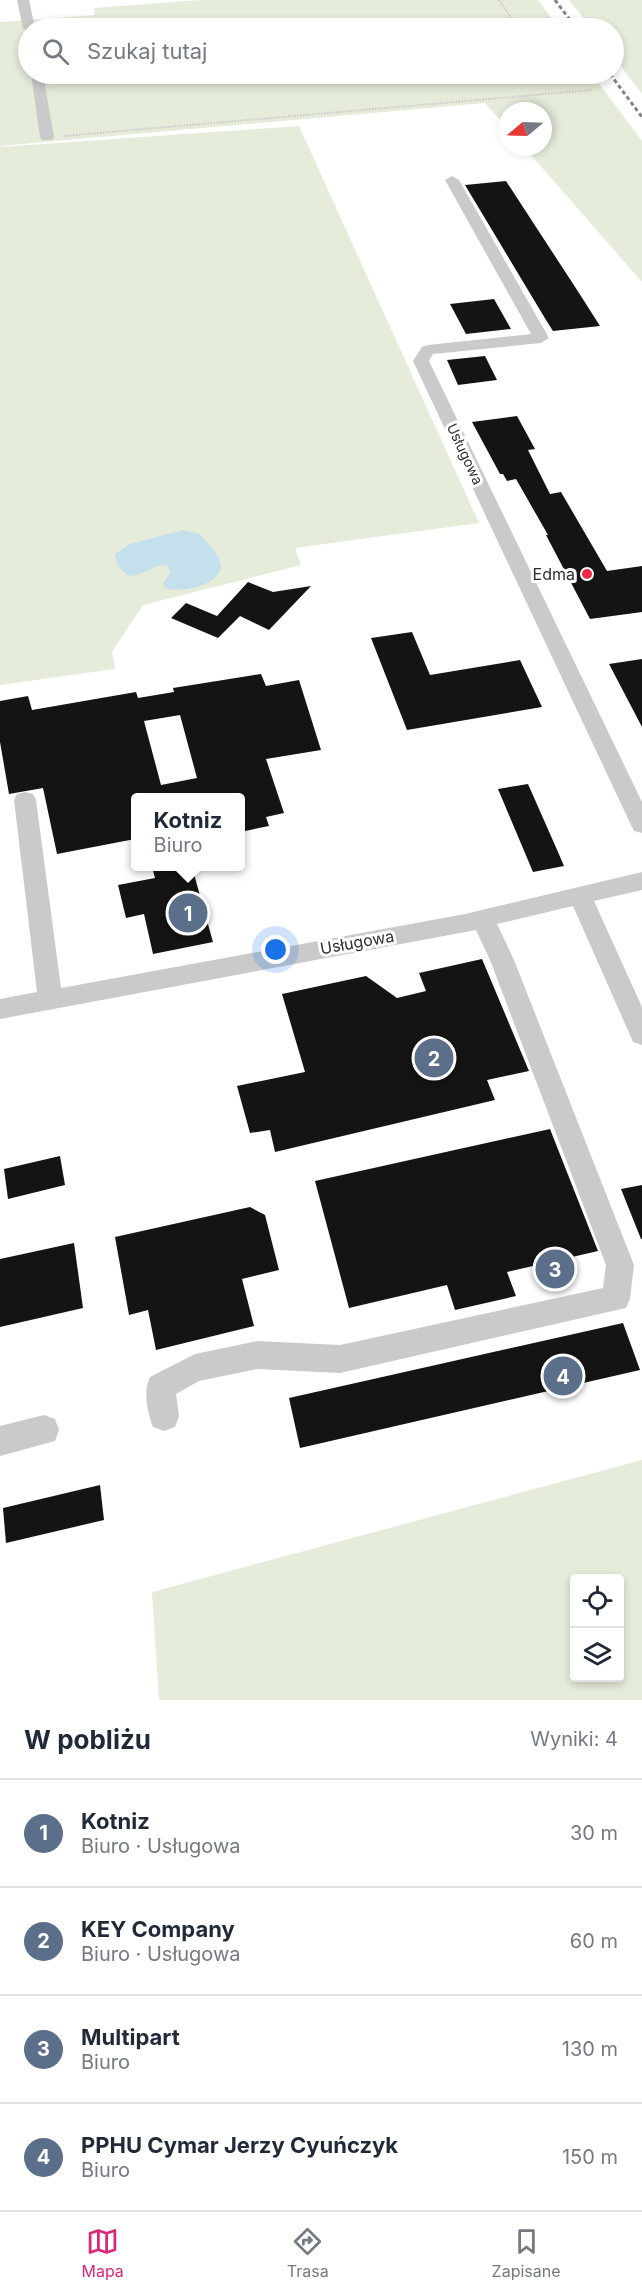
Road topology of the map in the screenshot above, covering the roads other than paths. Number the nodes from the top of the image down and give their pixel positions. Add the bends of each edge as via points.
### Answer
1 (23, 0) edge
2 (26, 18) edge
3 (39, 84) edge
4 (47, 137) road end
5 (452, 180) dead end
6 (25, 800) dead end
7 (642, 825) edge
8 (642, 881) edge
9 (579, 895) junction
10 (483, 919) junction
11 (50, 999) junction
12 (0, 1009) edge
13 (642, 1035) edge
14 (164, 1416) dead end
15 (44, 1431) dead end
16 (0, 1441) edge

1 - 2 street
3 - 4 street
5 - 7 street, Usługowa via 542,338 429,350 421,361
6 - 11 street
8 - 9 street, Usługowa
9 - 10 street, Usługowa
9 - 13 street
10 - 11 street, Usługowa
10 - 14 street via 620,1265 616,1299 340,1359 257,1355 195,1368 160,1387
11 - 12 street, Usługowa
15 - 16 street

